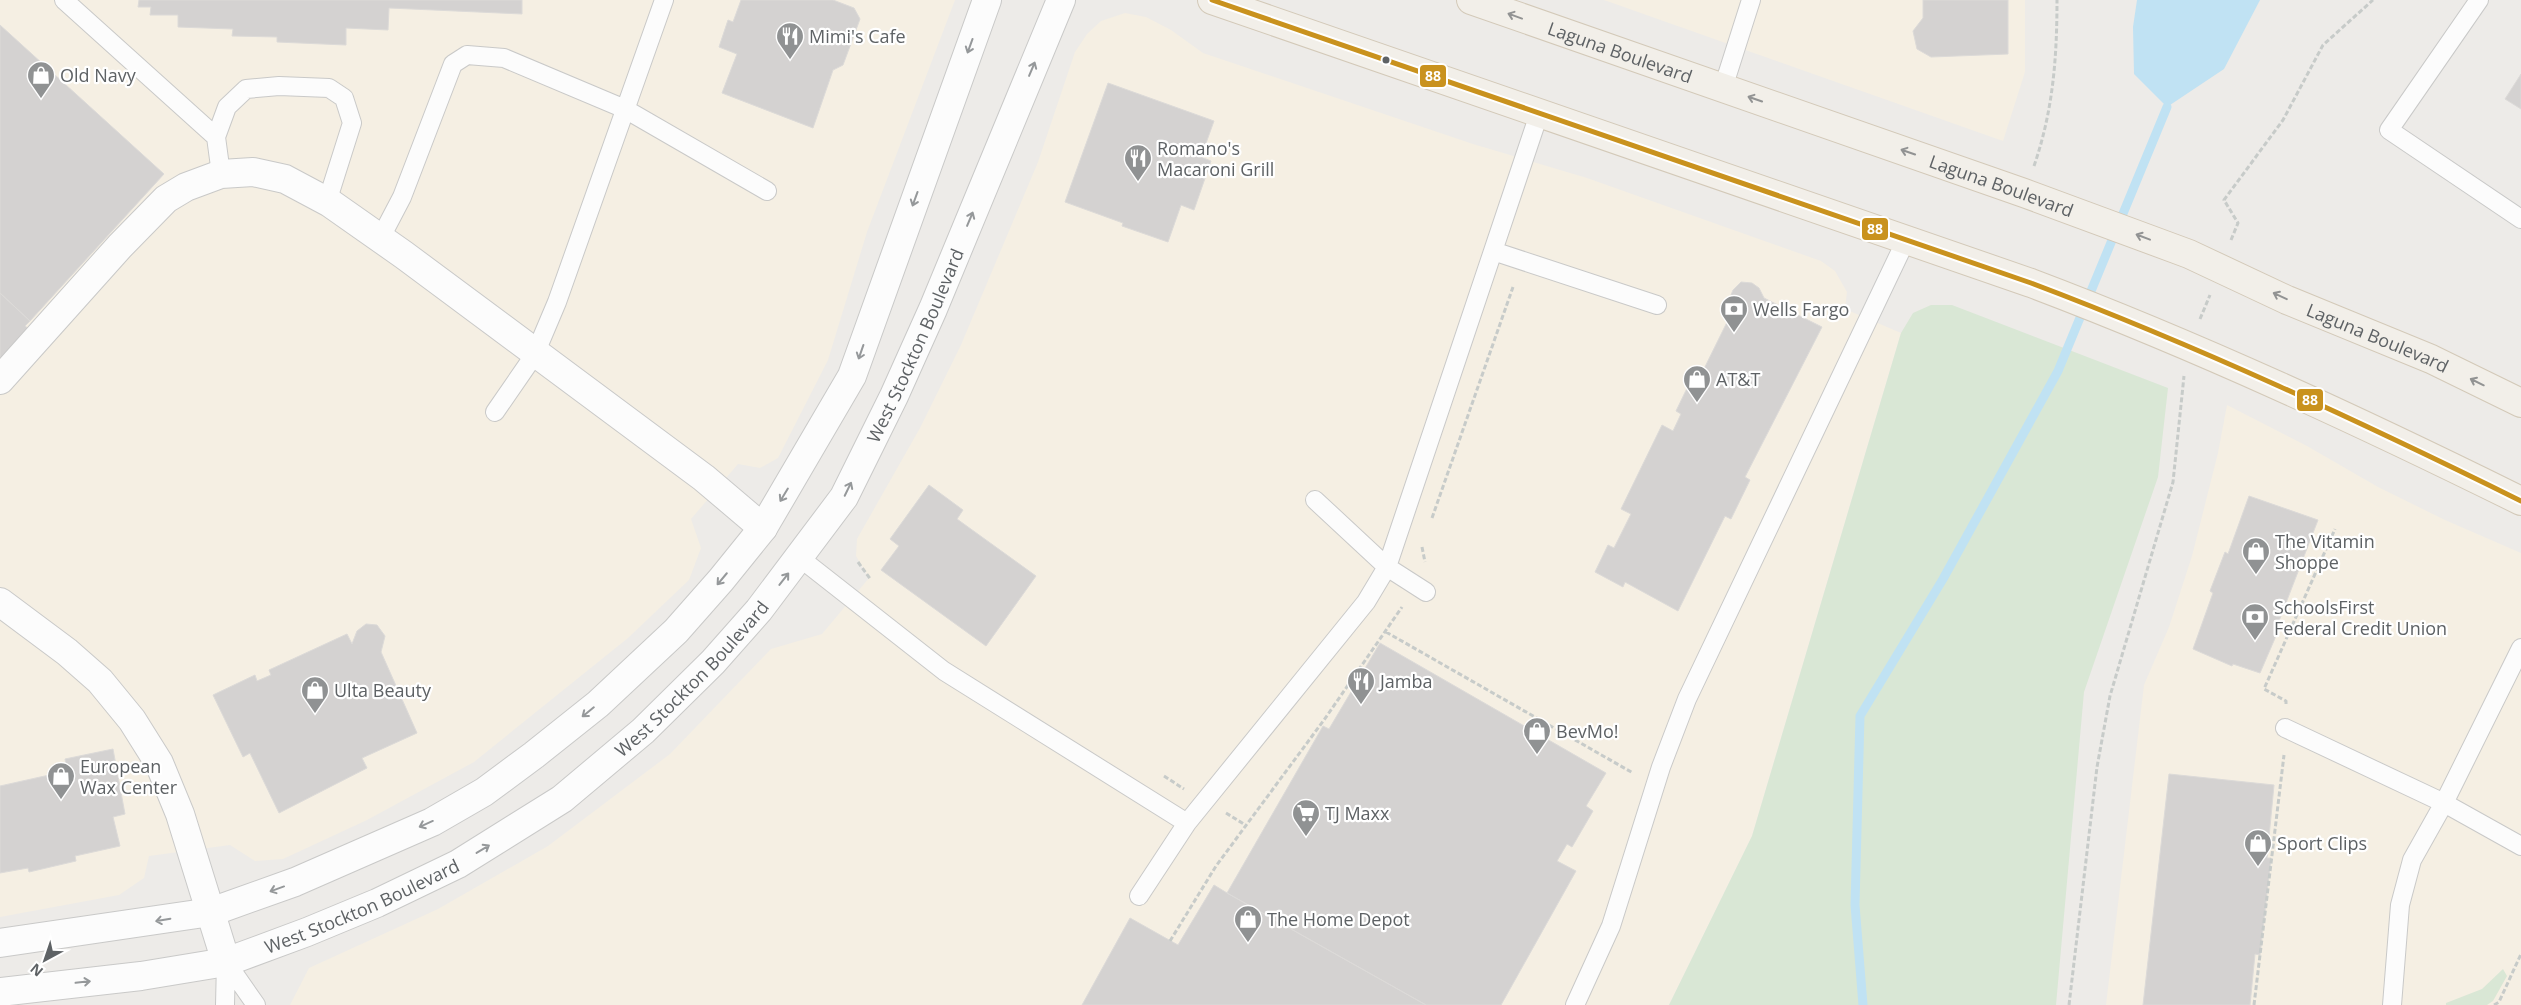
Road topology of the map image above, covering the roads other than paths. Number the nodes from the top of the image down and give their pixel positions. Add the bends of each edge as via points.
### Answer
1 (64, 0) edge
2 (664, 0) edge
3 (987, 0) edge
4 (1061, 0) edge
5 (1212, 0) edge
6 (1471, 0) edge
7 (1751, 0) edge
8 (2479, 0) edge
9 (1723, 88) junction
10 (625, 110) junction
11 (1539, 114) junction
12 (216, 137) junction
13 (221, 174) junction
14 (767, 191) dead end
15 (327, 202) junction
16 (2521, 219) edge
17 (380, 239) junction
18 (1906, 240) junction
19 (1493, 251) junction
20 (1657, 305) dead end
21 (536, 354) junction
22 (0, 380) edge
23 (2521, 403) edge
24 (495, 412) dead end
25 (1315, 500) dead end
26 (2521, 501) edge
27 (763, 528) junction
28 (800, 558) junction
29 (1387, 567) junction
30 (1426, 592) dead end
31 (0, 602) edge
32 (2521, 648) edge
33 (2285, 728) road end
34 (2444, 803) junction
35 (1187, 822) junction
36 (2521, 846) edge
37 (1139, 896) dead end
38 (211, 912) junction
39 (0, 943) edge
40 (226, 962) junction
41 (0, 992) edge
42 (225, 1005) edge
43 (256, 1005) edge
44 (1575, 1005) edge
45 (2392, 1005) edge

1 - 12 lane
2 - 10 lane
3 -> 27 street via 852,376
28 -> 4 street, West Stockton Boulevard via 844,497 894,396
5 - 11 main road
9 -> 6 main road, Laguna Boulevard
7 - 9 lane
8 - 16 lane via 2389,130
23 -> 9 main road, Laguna Boulevard via 2431,359 2287,300 2189,254
10 - 14 lane
10 - 17 lane via 504,58 467,55 453,64 402,197
10 - 21 lane
11 - 18 main road
11 - 19 lane
12 - 13 lane
12 - 15 lane via 227,107 246,89 279,86 329,88 344,98 352,123
13 - 15 street via 254,172 285,179
13 - 22 street via 186,187 166,199 131,233
15 - 17 street
17 - 21 street
18 - 26 main road via 2134,322 2378,431
18 - 44 lane via 1687,699 1661,767 1611,926
19 - 20 lane
19 - 29 lane
21 - 24 lane
21 - 27 street via 704,478
25 - 29 lane
27 -> 38 street via 676,631 598,704 484,792 432,822 295,882
28 - 35 lane via 944,671
40 -> 28 street, West Stockton Boulevard via 264,950 378,903 458,864 562,799 643,731 713,662
29 - 30 lane
29 - 35 lane via 1366,602
31 - 38 street via 100,681 132,720 159,762 180,814
32 - 34 lane
33 - 34 lane
34 - 36 lane
34 - 45 lane via 2412,860 2400,905
35 - 37 lane
38 -> 39 street
38 - 40 street
41 -> 40 street, West Stockton Boulevard via 141,976
40 - 42 lane
40 - 43 lane

